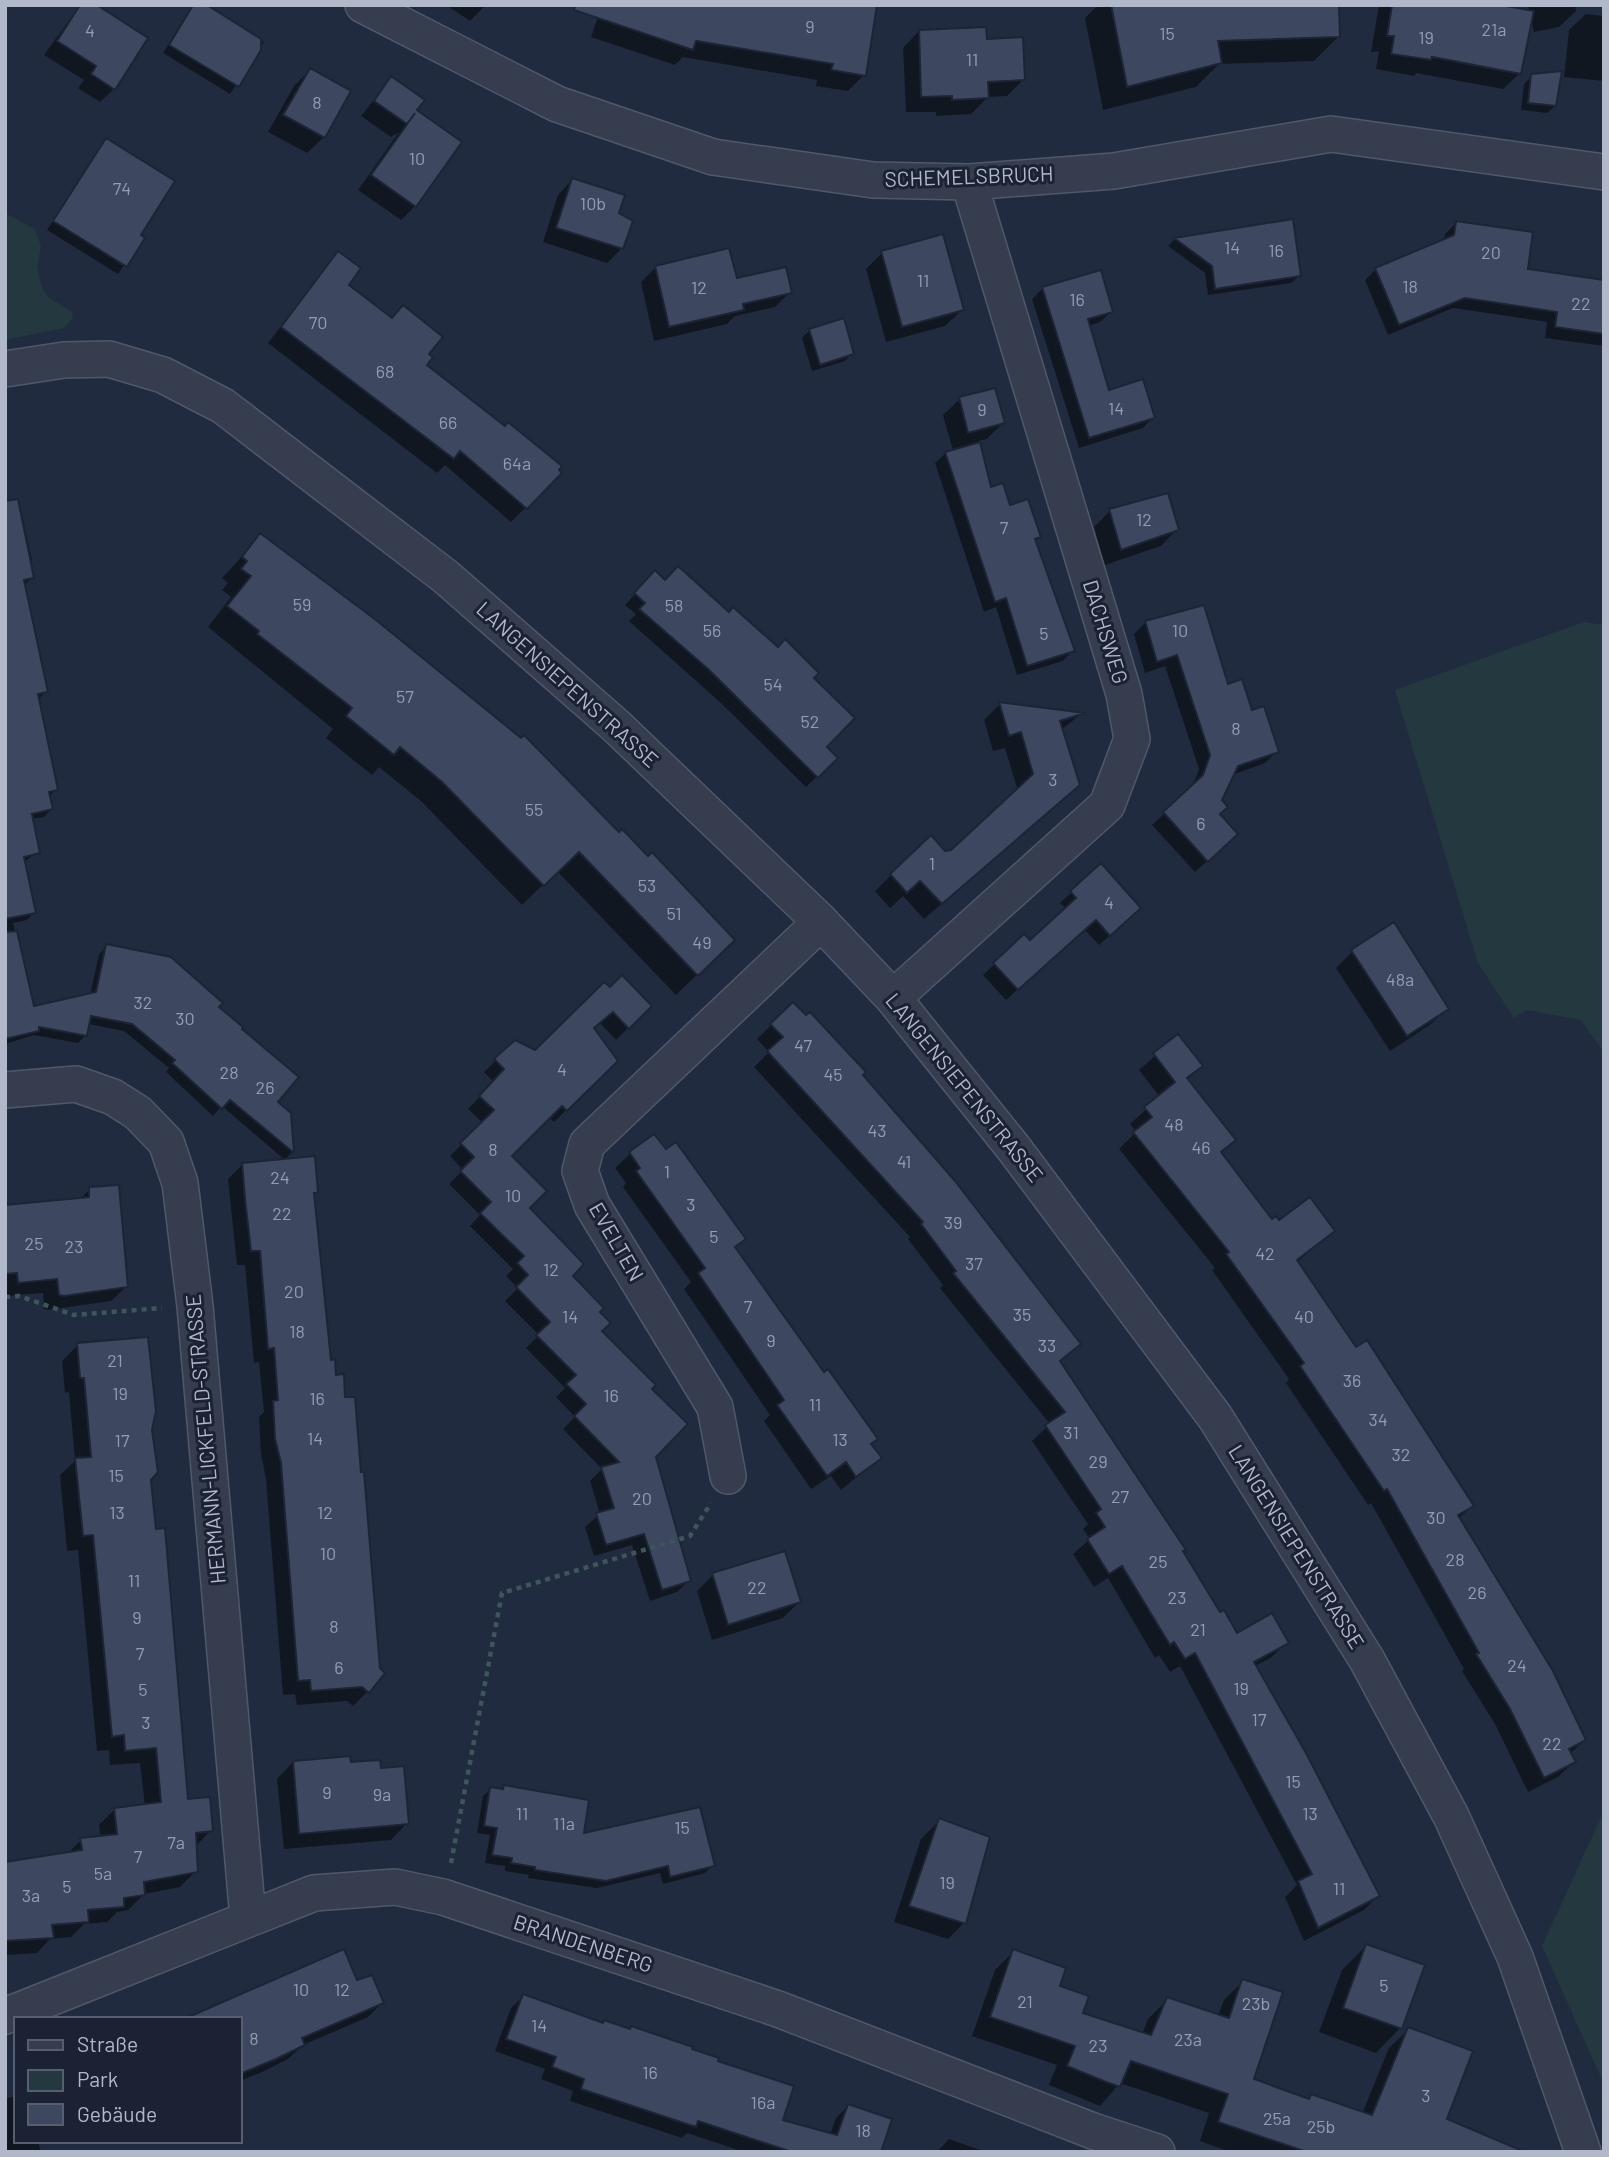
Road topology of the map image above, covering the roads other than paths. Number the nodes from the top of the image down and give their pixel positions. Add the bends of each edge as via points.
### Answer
1 (363, 5) edge
2 (1604, 172) edge
3 (970, 182) junction
4 (5, 369) edge
5 (821, 922) junction
6 (893, 998) junction
7 (5, 1090) edge
8 (728, 1476) road end
9 (248, 1919) junction
10 (5, 2016) edge
11 (1091, 2141) edge
12 (1157, 2152) edge
13 (1583, 2152) edge

1 - 3 street, SCHEMELSBRUCH via 557,104 713,158 873,180
2 - 3 street, SCHEMELSBRUCH via 1331,134 1114,171
3 - 6 street, DACHSWEG via 1124,694 1132,739 1108,805
4 - 5 street, LANGENSIEPENSTRASSE via 109,359 163,375 223,406 446,578 615,725
5 - 6 street, LANGENSIEPENSTRASSE
5 - 8 street, EVELTEN via 587,1144 580,1171 592,1205 715,1407
6 - 13 street, LANGENSIEPENSTRASSE via 1012,1146 1215,1417 1367,1660 1451,1816 1515,1957
7 - 9 street, HERMANN-LICKFELD-STRASSE via 76,1084 113,1097 138,1113 166,1142 180,1182
9 - 10 street, BRANDENBERG
9 - 11 street, BRANDENBERG via 314,1894 345,1889 395,1887 443,1897 778,2009
11 - 12 street, BRANDENBERG

